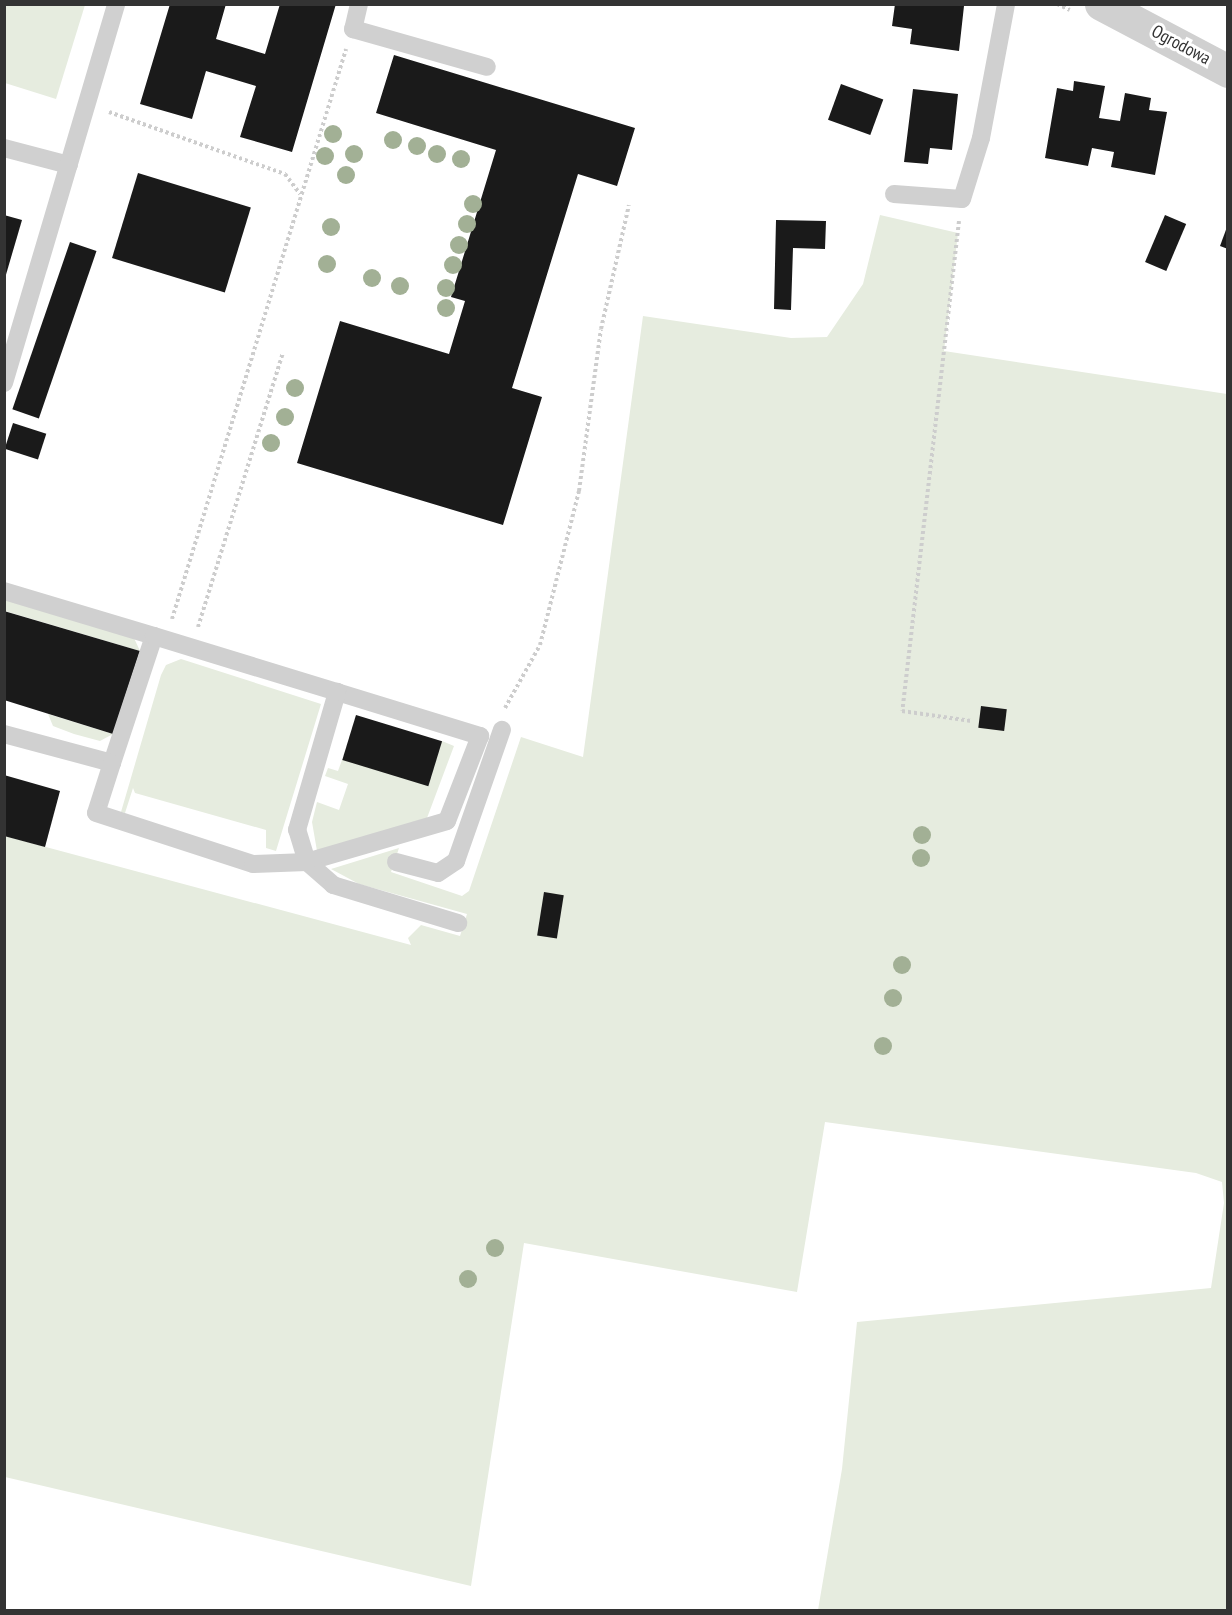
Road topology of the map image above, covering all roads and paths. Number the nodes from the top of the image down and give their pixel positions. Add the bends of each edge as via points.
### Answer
1 (117, 4) edge
2 (359, 4) edge
3 (1006, 4) edge
4 (1101, 4) edge
5 (353, 29) junction
6 (487, 67) dead end
7 (1227, 71) edge
8 (106, 111) dead end
9 (4, 147) edge
10 (69, 165) junction
11 (894, 194) dead end
12 (300, 195) junction
13 (962, 199) junction
14 (629, 205) dead end
15 (13, 321) edge
16 (283, 353) dead end
17 (4, 383) edge
18 (4, 591) edge
19 (160, 638) junction
20 (192, 648) junction
21 (337, 692) junction
22 (971, 721) dead end
23 (4, 734) edge
24 (480, 736) junction
25 (112, 764) junction
26 (307, 862) junction
27 (396, 862) dead end
28 (458, 923) dead end

1 - 10 lane
2 - 5 lane
3 - 13 lane via 981,138
4 - 7 street, Ogrodowa
5 - 6 lane
5 - 12 path
8 - 12 path via 285,174
9 - 10 lane
10 - 15 lane
11 - 13 lane
12 - 19 path
13 - 22 path via 902,711
14 - 24 path via 594,371 589,443 540,645 518,694 486,720
15 - 17 lane
16 - 20 path
18 - 19 lane
19 - 20 lane
19 - 25 lane
20 - 21 lane
21 - 24 lane
21 - 26 lane via 297,830
23 - 25 lane
24 - 26 lane via 447,821
24 - 27 lane via 500,735 456,861 438,873
25 - 26 lane via 96,813 253,864
26 - 28 lane via 333,885

